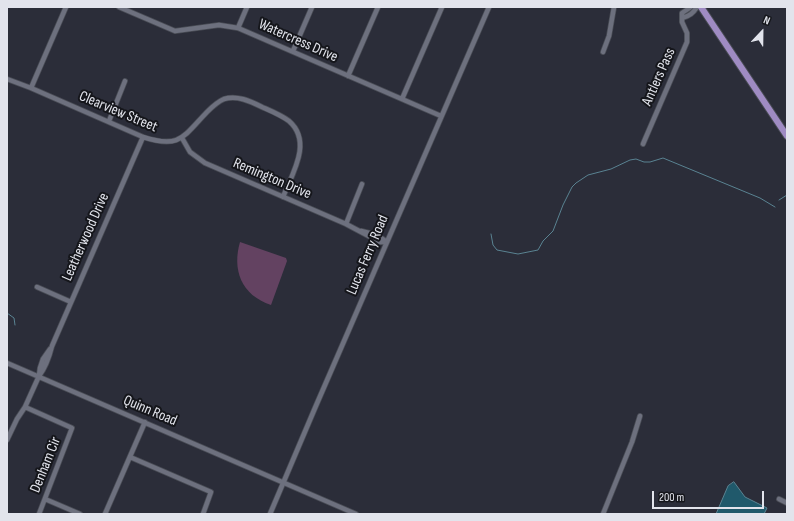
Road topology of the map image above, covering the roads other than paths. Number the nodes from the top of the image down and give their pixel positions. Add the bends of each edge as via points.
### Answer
1 (66, 7) edge
2 (118, 7) edge
3 (247, 7) edge
4 (312, 7) edge
5 (378, 7) edge
6 (442, 7) edge
7 (489, 7) edge
8 (614, 7) edge
9 (696, 7) edge
10 (238, 28) junction
11 (293, 51) junction
12 (603, 52) dead end
13 (348, 76) junction
14 (7, 80) edge
15 (125, 81) dead end
16 (31, 88) junction
17 (402, 99) junction
18 (441, 116) junction
19 (109, 121) junction
20 (787, 136) edge
21 (143, 137) junction
22 (182, 138) junction
23 (643, 144) dead end
24 (362, 184) dead end
25 (283, 197) junction
26 (346, 224) junction
27 (387, 242) junction
28 (37, 287) dead end
29 (71, 302) junction
30 (7, 362) edge
31 (38, 376) junction
32 (24, 407) junction
33 (640, 416) dead end
34 (145, 422) junction
35 (7, 440) edge
36 (130, 457) junction
37 (283, 483) junction
38 (779, 498) dead end
39 (45, 499) junction
40 (787, 503) edge
41 (39, 514) edge
42 (80, 514) edge
43 (105, 514) edge
44 (203, 514) edge
45 (270, 514) edge
46 (356, 514) edge
47 (603, 514) edge

1 - 16 street
2 - 10 street, Watercress Drive via 175,31 219,25
3 - 10 street
4 - 11 street
5 - 13 street
6 - 17 street
7 - 18 street, Lucas Ferry Road
8 - 12 street via 609,36
9 - 20 main road
9 - 23 street, Antlers Pass via 695,12 682,18 687,42
10 - 11 street, Watercress Drive
11 - 13 street, Watercress Drive
13 - 17 street, Watercress Drive
14 - 16 street, Clearview Street
15 - 19 street
16 - 19 street, Clearview Street
17 - 18 street, Watercress Drive
18 - 27 street, Lucas Ferry Road
19 - 21 street, Clearview Street
21 - 22 street, Clearview Street via 159,142 172,142
21 - 29 street, Leatherwood Drive
22 - 25 street, Remington Drive via 197,158
22 - 25 street via 214,105 226,98 240,98 278,114 296,129 300,147
24 - 26 street
25 - 26 street, Remington Drive
26 - 27 street, Remington Drive via 377,235
27 - 37 street, Lucas Ferry Road
28 - 29 street
29 - 31 street, Leatherwood Drive via 47,364
30 - 31 street, Quinn Road
31 - 32 street
31 - 34 street, Quinn Road
32 - 35 street
32 - 39 street, Denham Cir via 72,428
33 - 47 street
34 - 36 street
34 - 37 street, Quinn Road
36 - 43 street
36 - 44 street via 211,492
37 - 45 street, Lucas Ferry Road
37 - 46 street, Quinn Road
38 - 40 street
39 - 41 street, Denham Cir
39 - 42 street

